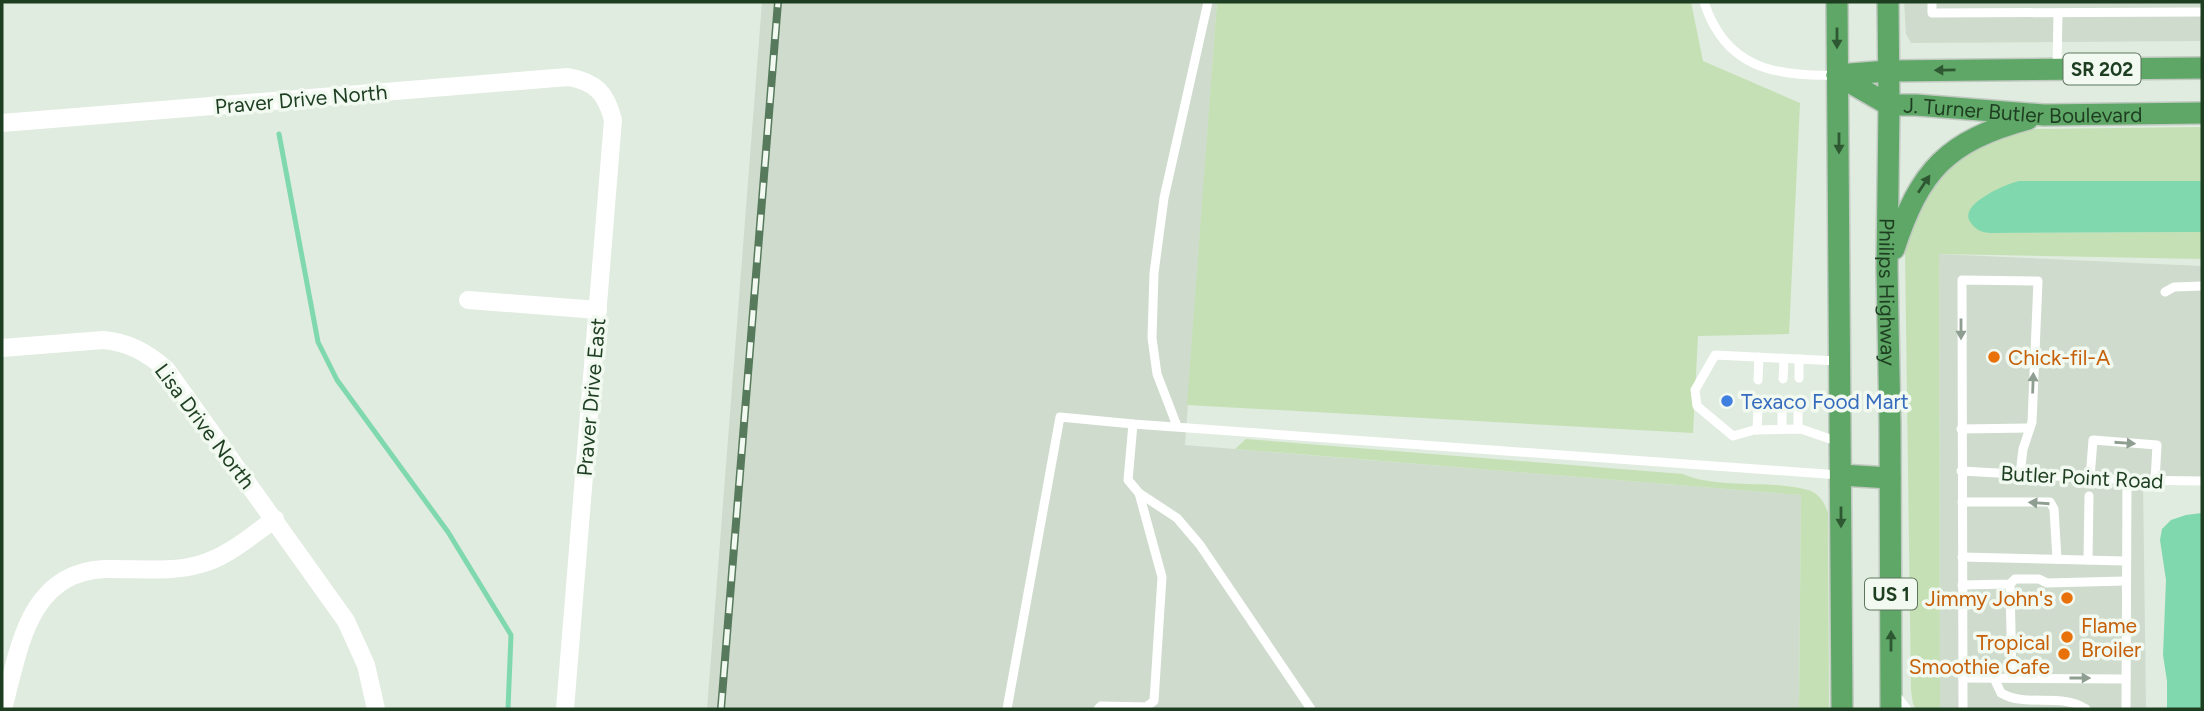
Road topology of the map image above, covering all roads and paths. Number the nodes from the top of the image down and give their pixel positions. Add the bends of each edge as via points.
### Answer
1 (1208, 2) edge
2 (1704, 2) edge
3 (1837, 2) edge
4 (1888, 2) edge
5 (1932, 2) edge
6 (2020, 2) edge
7 (2082, 2) edge
8 (2138, 2) edge
9 (2173, 2) edge
10 (2137, 12) junction
11 (2173, 12) junction
12 (2202, 12) edge
13 (2028, 13) junction
14 (2058, 13) junction
15 (2082, 13) junction
16 (2202, 68) edge
17 (2057, 69) junction
18 (1888, 71) junction
19 (1838, 75) junction
20 (598, 90) joint
21 (1889, 105) junction
22 (2202, 113) edge
23 (2044, 115) junction
24 (2, 123) edge
25 (1887, 268) junction
26 (2202, 286) edge
27 (2165, 292) dead end
28 (468, 300) dead end
29 (598, 310) junction
30 (2, 348) edge
31 (1759, 357) junction
32 (1784, 359) junction
33 (1800, 359) junction
34 (1840, 362) junction
35 (1799, 378) dead end
36 (1783, 379) dead end
37 (1758, 380) dead end
38 (1798, 408) dead end
39 (1782, 409) dead end
40 (1758, 410) dead end
41 (1133, 424) junction
42 (1177, 426) junction
43 (2029, 428) junction
44 (1782, 429) junction
45 (1798, 429) junction
46 (1961, 429) junction
47 (1757, 430) junction
48 (1840, 442) junction
49 (1961, 471) junction
50 (2020, 474) junction
51 (1841, 475) junction
52 (1890, 478) junction
53 (2090, 478) junction
54 (2127, 480) junction
55 (2155, 481) junction
56 (2202, 481) edge
57 (1139, 493) junction
58 (2089, 496) dead end
59 (1962, 502) junction
60 (275, 519) junction
61 (1962, 557) junction
62 (2057, 559) junction
63 (2088, 560) junction
64 (2125, 561) junction
65 (2125, 581) junction
66 (2010, 584) junction
67 (1962, 585) junction
68 (1963, 678) junction
69 (1994, 678) junction
70 (2012, 678) junction
71 (2126, 679) junction
72 (1891, 699) edge
73 (3, 709) edge
74 (376, 709) edge
75 (565, 709) edge
76 (1006, 709) edge
77 (1098, 709) edge
78 (1311, 709) edge
79 (1842, 709) edge
80 (1907, 709) edge
81 (1963, 709) edge
82 (2086, 709) edge
83 (2126, 709) edge

1 - 42 lane via 1164,198 1154,272 1152,338 1157,374
2 - 19 lane via 1711,23 1726,44 1753,65
3 -> 19 main road, US 1
4 - 18 main road, Philips Highway / US 1
5 - 13 lane via 1932,13
6 - 13 lane
7 - 15 lane
8 - 10 lane
9 - 11 lane
10 - 11 lane
10 - 15 lane
11 - 12 lane
13 - 14 lane
14 - 15 lane
14 - 17 lane
16 - 17 main road, J. Turner Butler Boulevard / SR 202
17 -> 18 main road, J. Turner Butler Boulevard / SR 202
18 - 19 main road, J. Turner Butler Boulevard / SR 202
18 - 21 main road, Philips Highway / US 1
19 - 21 main road, J. Turner Butler Boulevard / SR 202
19 -> 34 main road, US 1
20 - 24 street, Praver Drive North via 583,80 568,78
20 - 29 street, Praver Drive East via 613,120
21 - 23 main road, J. Turner Butler Boulevard / SR 202
21 - 25 main road, Philips Highway / US 1
22 - 23 main road, J. Turner Butler Boulevard / SR 202
25 -> 23 main road via 1906,212 1943,159 1997,127
25 - 52 main road, Philips Highway / US 1
26 - 27 lane
28 - 29 street
29 - 75 street, Praver Drive East
30 - 60 street, Lisa Drive North via 103,340 119,341 151,356 166,369
31 - 32 lane
31 - 37 lane
31 - 47 lane via 1715,355 1695,390 1697,406 1733,436
32 - 33 lane
32 - 36 lane
33 - 34 lane
33 - 35 lane
34 - 48 main road, US 1
38 - 45 lane
39 - 44 lane
40 - 47 lane
41 - 42 lane
41 - 57 lane via 1128,480
41 - 76 lane via 1060,417
42 - 51 lane
43 - 46 lane
43 -> 46 lane via 2038,281 1962,280
43 - 50 lane
44 - 45 lane
44 - 47 lane
45 - 48 lane
46 - 49 lane
48 - 51 main road, US 1
49 - 50 lane, Butler Point Road
49 - 59 lane
50 - 53 lane, Butler Point Road
51 - 52 main road
51 -> 79 main road, US 1
72 -> 52 main road, Philips Highway / US 1
53 - 54 lane, Butler Point Road
53 -> 55 lane via 2092,440 2157,445
54 - 55 lane, Butler Point Road
54 - 64 lane
55 - 56 lane, Butler Point Road
57 - 77 lane via 1162,577 1154,701 1146,707
57 - 78 lane via 1177,517 1200,545
58 - 63 lane
59 - 61 lane
62 -> 59 lane via 2050,502
60 - 73 street via 201,565 101,569 52,589 27,622
60 - 74 street, Lisa Drive North via 346,621 366,665
61 - 62 lane
61 - 67 lane
62 - 63 lane
63 - 64 lane
64 - 65 lane
65 - 66 lane via 2015,579
65 - 71 lane
66 - 67 lane
66 - 70 lane
67 - 68 lane
68 - 69 lane
68 - 81 lane
69 - 70 lane
69 - 82 lane via 2001,693 2013,700 2075,702
70 -> 71 lane
71 - 83 lane
72 - 80 lane

